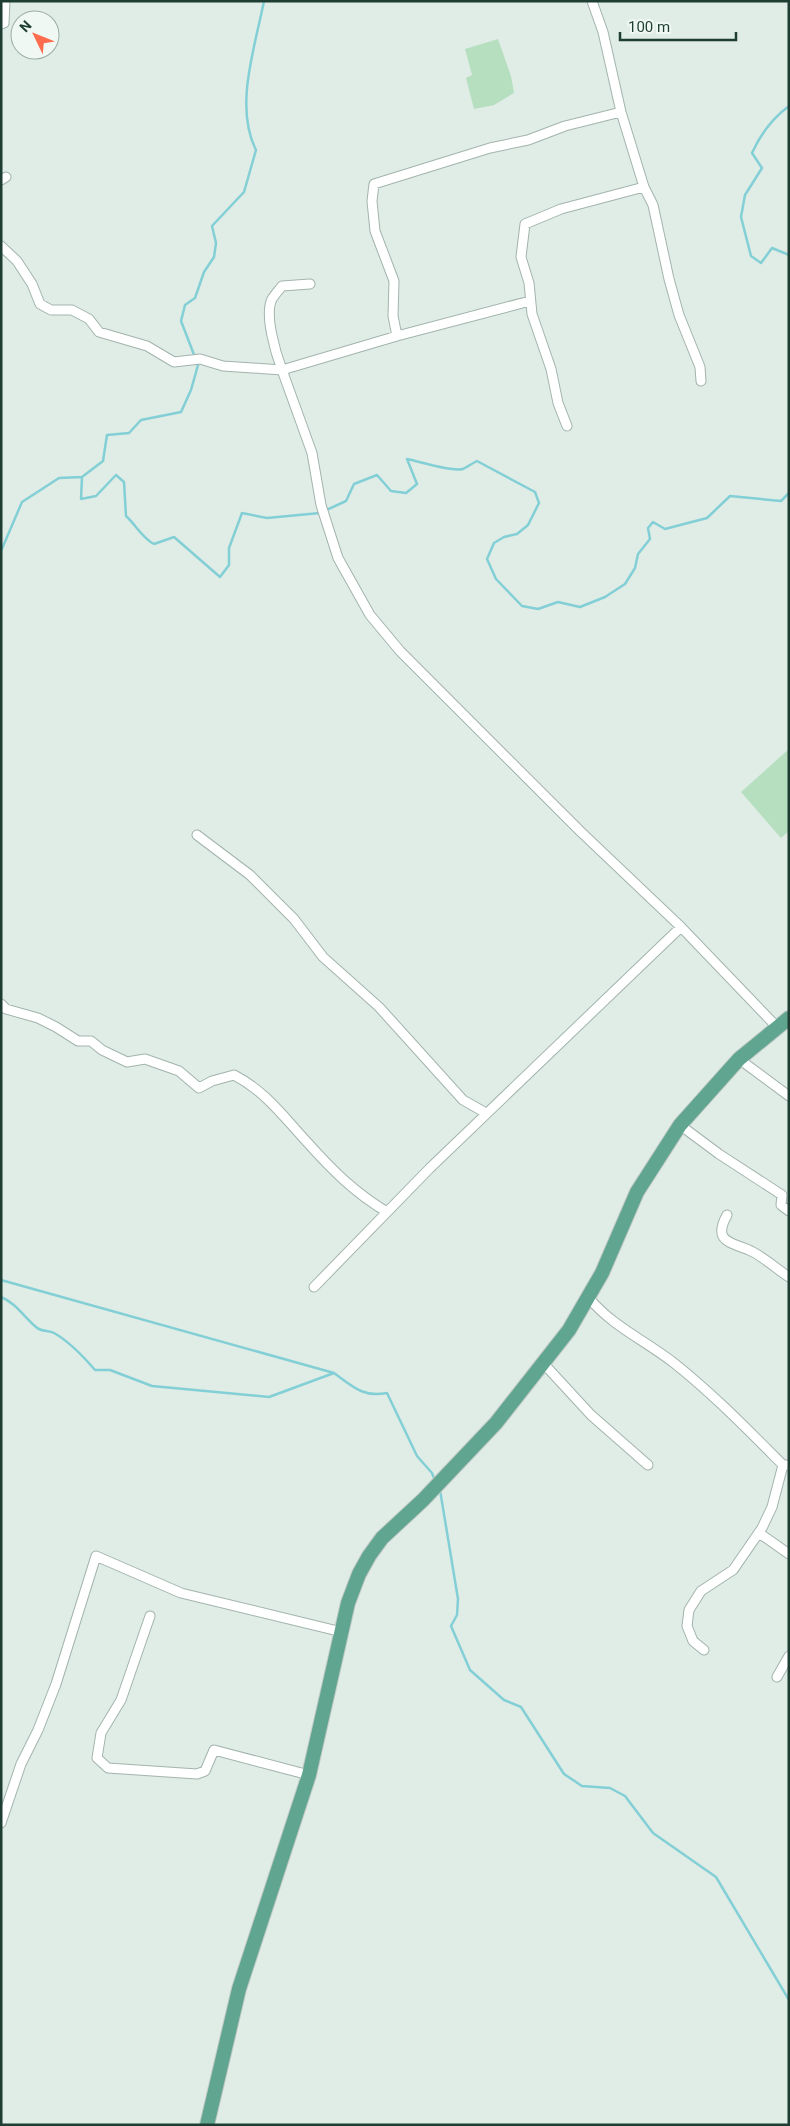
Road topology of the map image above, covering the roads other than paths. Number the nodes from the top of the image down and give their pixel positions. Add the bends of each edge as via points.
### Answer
1 (5, 1) edge
2 (592, 1) edge
3 (1, 24) edge
4 (621, 112) junction
5 (644, 187) junction
6 (1, 246) edge
7 (310, 284) dead end
8 (530, 301) junction
9 (397, 336) junction
10 (282, 370) junction
11 (701, 381) dead end
12 (567, 426) dead end
13 (197, 835) dead end
14 (680, 927) junction
15 (1, 1004) edge
16 (789, 1018) edge
17 (776, 1026) junction
18 (739, 1059) junction
19 (789, 1096) edge
20 (486, 1113) junction
21 (680, 1125) junction
22 (789, 1211) edge
23 (387, 1212) junction
24 (726, 1215) dead end
25 (789, 1277) edge
26 (314, 1287) dead end
27 (589, 1298) junction
28 (544, 1364) junction
29 (648, 1465) dead end
30 (786, 1465) edge
31 (759, 1532) junction
32 (789, 1554) edge
33 (150, 1616) dead end
34 (342, 1632) junction
35 (704, 1650) dead end
36 (789, 1656) edge
37 (778, 1678) dead end
38 (309, 1774) junction
39 (1, 1823) edge
40 (207, 2125) edge

1 - 3 street via 4,23
2 - 4 street via 603,32
4 - 5 street
4 - 9 street via 374,184 375,231 394,281 393,316
5 - 8 street via 561,208 525,224 521,257 529,283
5 - 11 street via 653,205 669,279 679,315 700,367
6 - 10 street via 22,269 40,304 51,310 72,310 88,319 99,332 147,346 174,362 196,360 222,366
7 - 10 street via 282,286 272,300 269,316
8 - 9 street
8 - 12 street
9 - 10 street
10 - 14 street via 312,453 321,505 338,558 370,614 400,651
13 - 20 street via 250,875 294,919 323,956 379,1007 463,1100
14 - 17 street
14 - 20 street
15 - 23 street via 6,1009 38,1018 78,1041 91,1041 127,1062 144,1059 179,1071 199,1088 234,1075 250,1083 272,1101 331,1168 361,1196
16 - 17 main road
17 - 18 main road
18 - 19 street
18 - 21 main road
20 - 23 street
21 - 22 street via 782,1195 781,1205
21 - 27 main road via 637,1192
23 - 26 street
24 - 25 street via 721,1226 727,1243 754,1252
27 - 28 main road
27 - 30 street via 599,1311 645,1341 699,1383
28 - 29 street via 591,1415
28 - 34 main road via 496,1423 400,1519 368,1556 353,1589
30 - 31 street via 772,1507
31 - 32 street
31 - 35 street via 733,1570 701,1591 688,1610 687,1626 693,1641
33 - 38 street via 121,1700 101,1733 97,1758 108,1768 197,1774 205,1771 214,1750
34 - 38 main road
34 - 39 street via 181,1593 96,1556 56,1684 21,1764
36 - 37 street
38 - 40 main road via 239,1989

